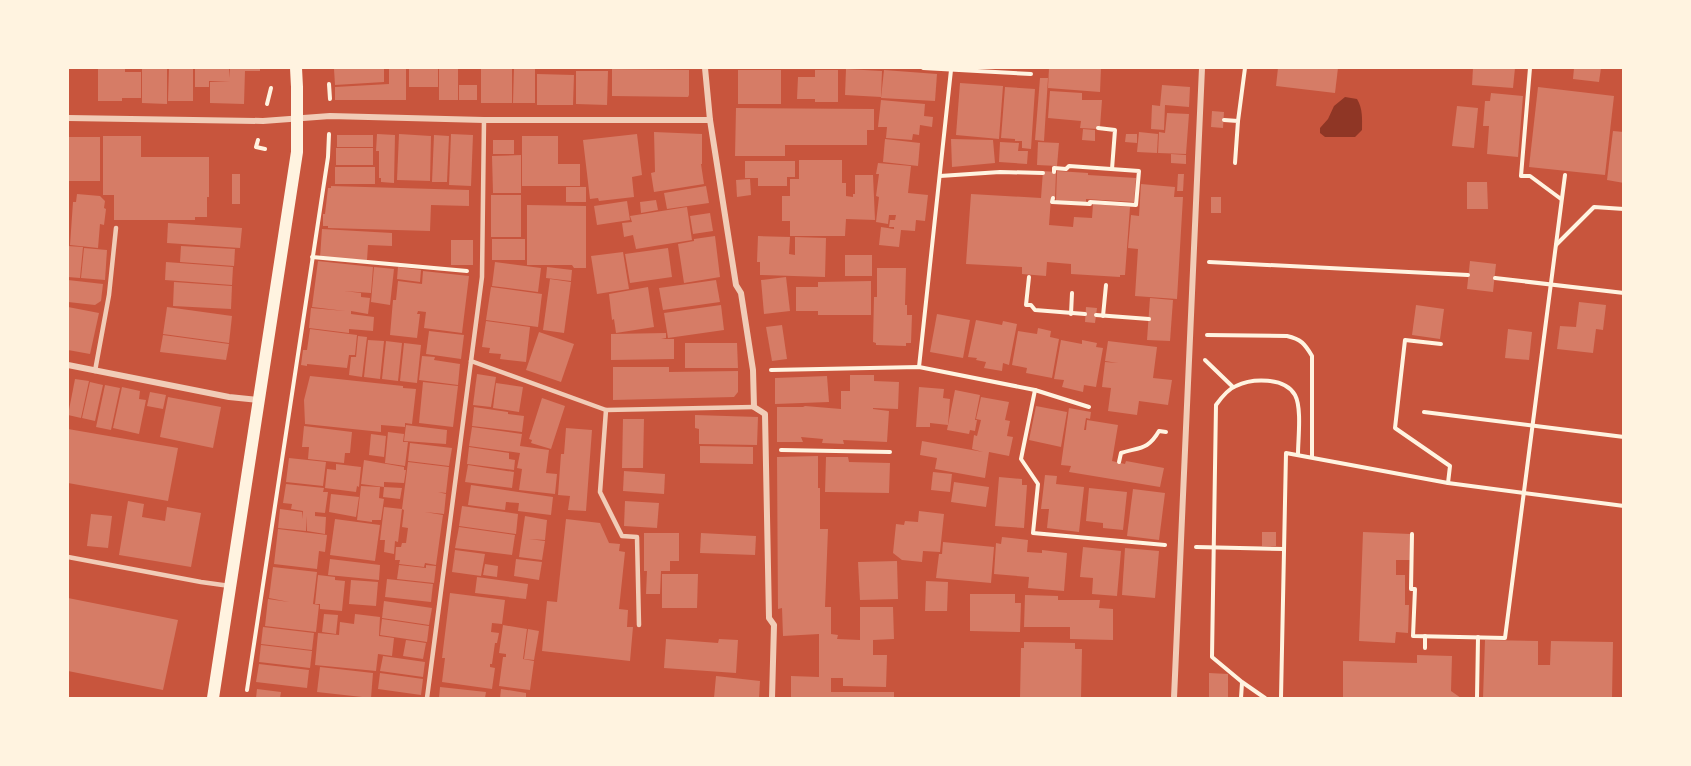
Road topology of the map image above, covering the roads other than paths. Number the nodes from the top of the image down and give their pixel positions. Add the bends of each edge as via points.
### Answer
1 (296, 68) edge
2 (705, 68) edge
3 (1202, 68) edge
4 (68, 118) edge
5 (297, 118) junction
6 (484, 120) junction
7 (710, 120) junction
8 (116, 228) dead end
9 (471, 361) junction
10 (68, 365) edge
11 (95, 371) junction
12 (259, 400) junction
13 (754, 406) junction
14 (606, 410) junction
15 (68, 557) edge
16 (231, 586) junction
17 (639, 625) dead end
18 (213, 699) edge
19 (427, 699) edge
20 (772, 699) edge
21 (1174, 699) edge

1 - 5 main road
2 - 7 street
3 - 21 street
4 - 5 street
5 - 6 street
5 - 12 main road via 297,152
6 - 7 street
6 - 9 lane via 482,273
7 - 13 street via 753,370
8 - 11 lane
9 - 14 lane
9 - 19 lane
10 - 11 street
11 - 12 street
12 - 16 main road
13 - 14 lane
13 - 20 street via 765,414 769,618 774,625
14 - 17 lane via 600,492 622,536 637,537
15 - 16 lane
16 - 18 main road

